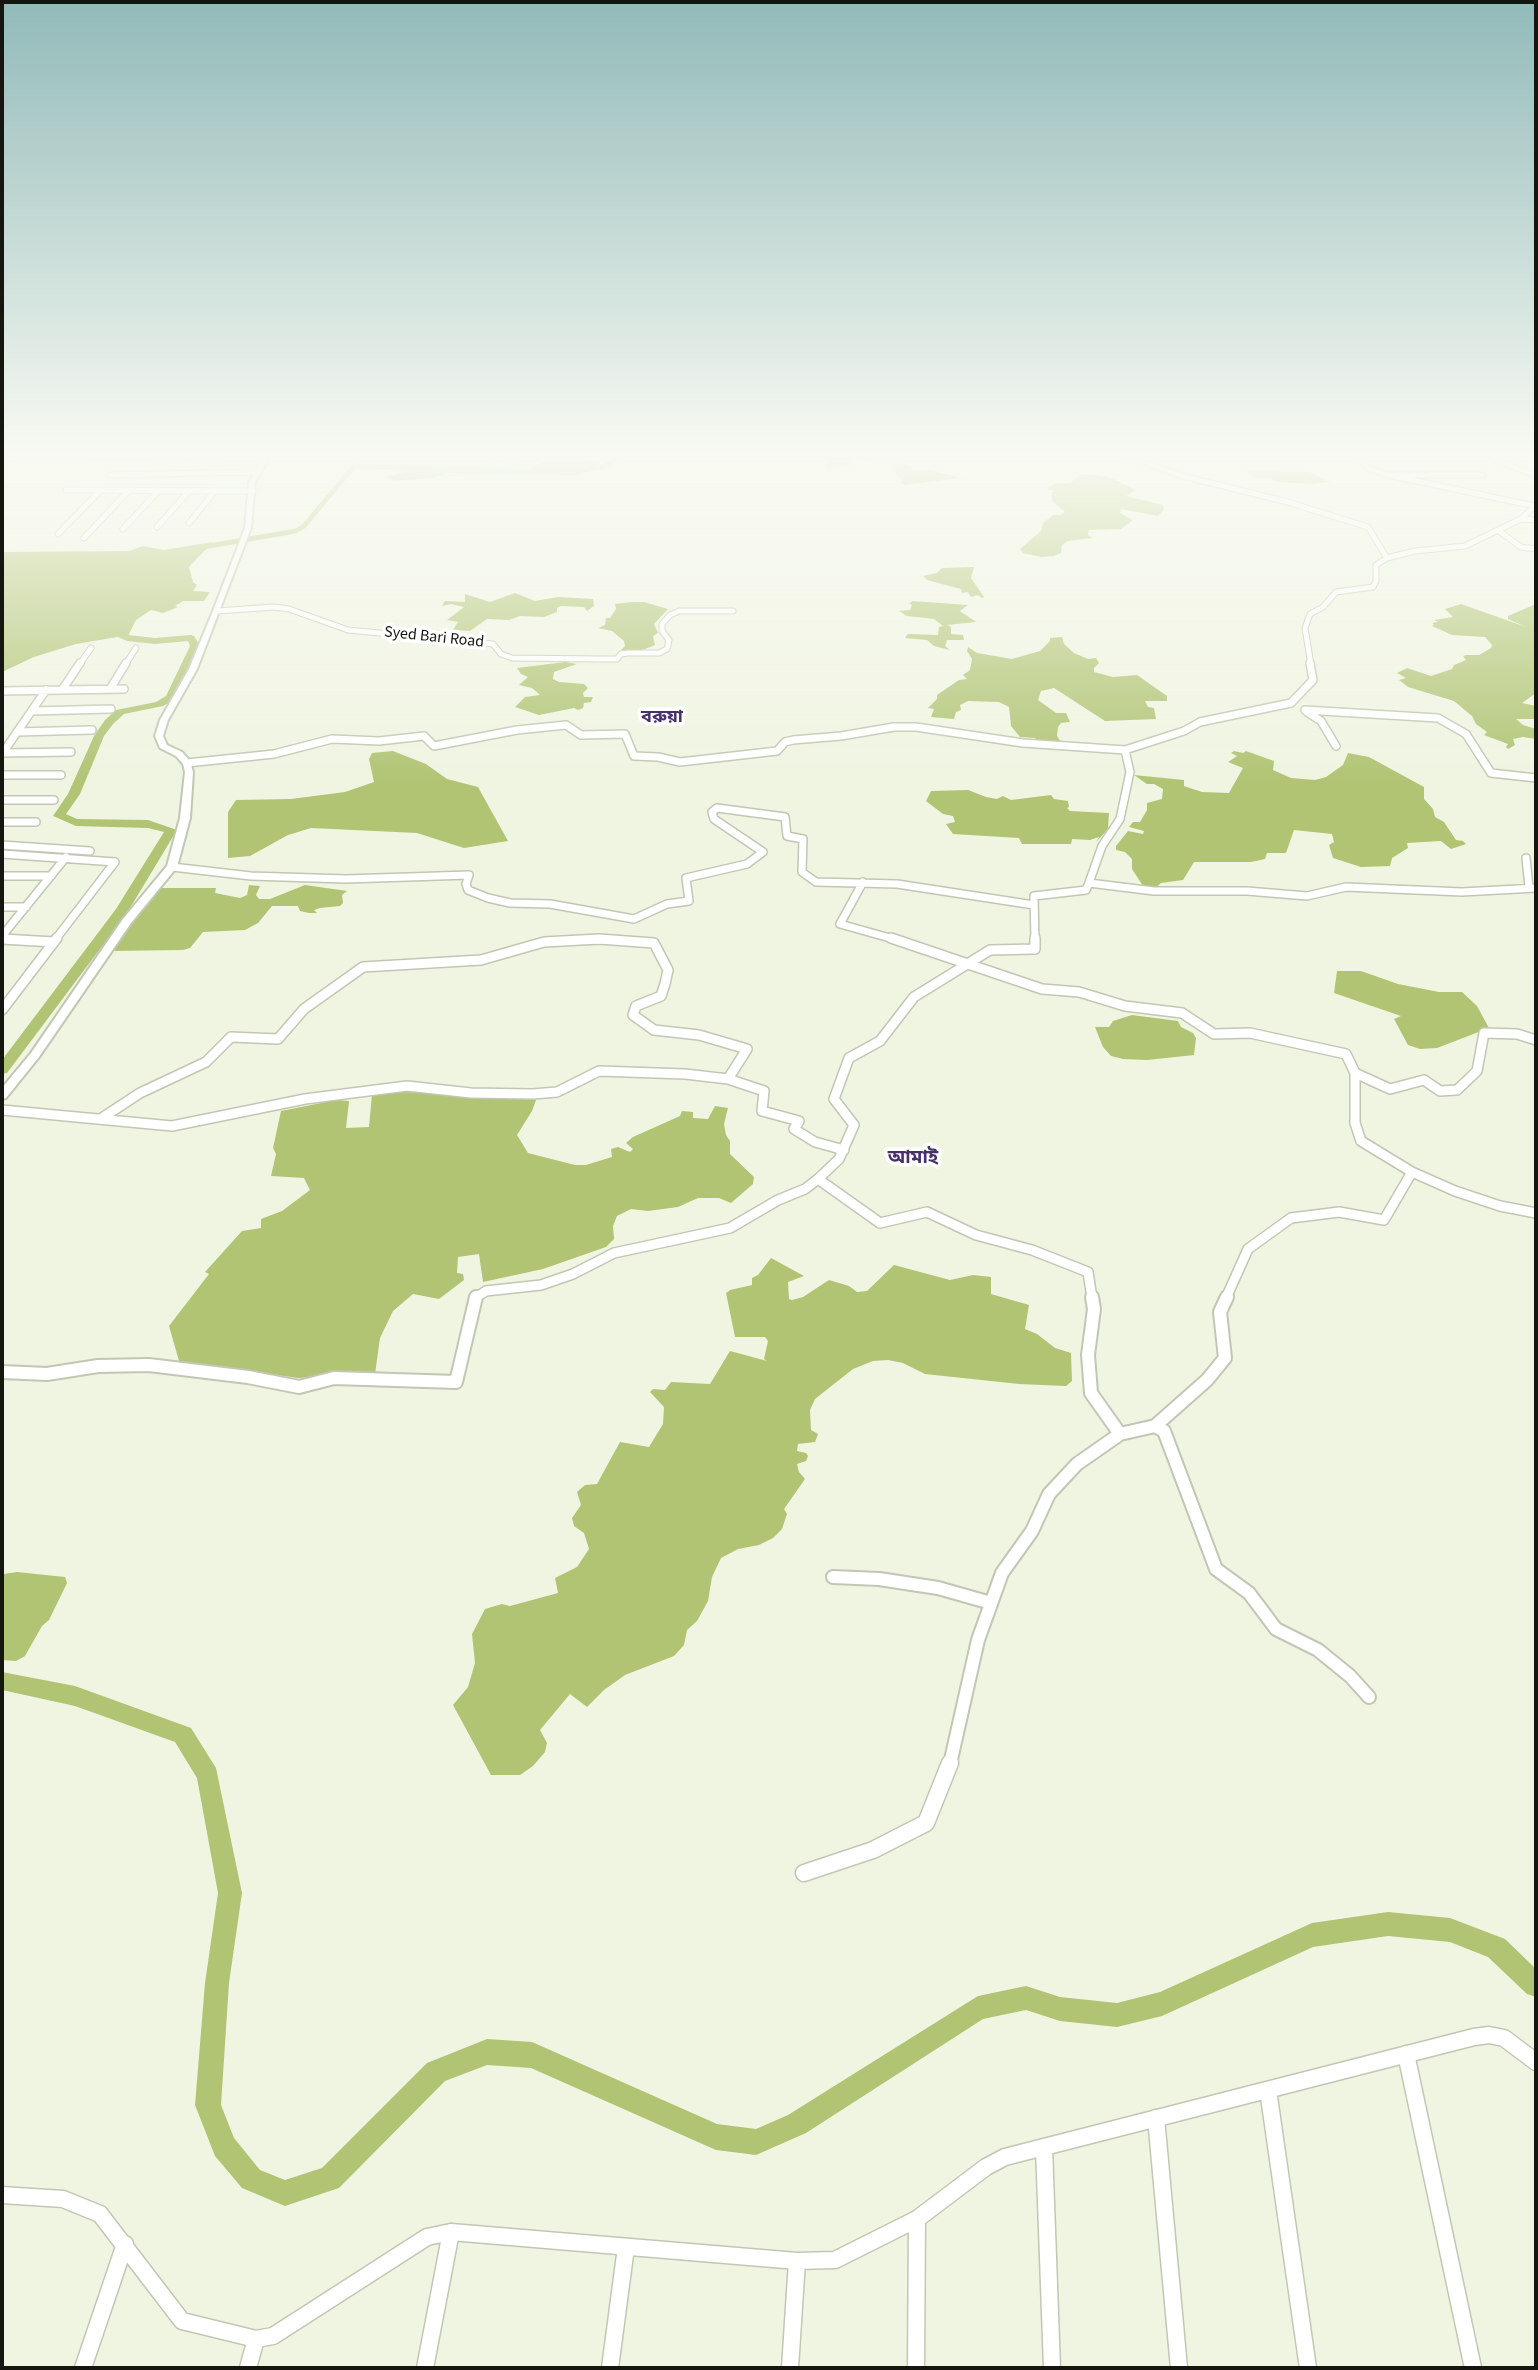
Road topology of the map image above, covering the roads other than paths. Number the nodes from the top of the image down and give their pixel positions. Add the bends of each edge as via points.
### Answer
1 (235, 564) edge
2 (1378, 564) edge
3 (217, 611) junction
4 (733, 611) dead end
5 (136, 648) dead end
6 (92, 649) dead end
7 (110, 689) junction
8 (124, 689) dead end
9 (46, 690) junction
10 (62, 690) junction
11 (2, 691) edge
12 (1291, 703) junction
13 (111, 709) dead end
14 (1305, 710) junction
15 (32, 711) junction
16 (92, 730) dead end
17 (17, 732) junction
18 (1336, 746) dead end
19 (1125, 750) junction
20 (71, 752) dead end
21 (2, 754) edge
22 (187, 763) junction
23 (2, 775) edge
24 (61, 775) dead end
25 (1536, 778) edge
26 (2, 800) edge
27 (54, 800) dead end
28 (2, 822) edge
29 (36, 822) dead end
30 (2, 845) edge
31 (22, 845) junction
32 (90, 851) dead end
33 (2, 854) edge
34 (16, 854) junction
35 (66, 857) junction
36 (1525, 858) dead end
37 (172, 867) junction
38 (2, 876) edge
39 (51, 876) junction
40 (863, 882) junction
41 (1089, 883) junction
42 (1533, 888) edge
43 (1034, 905) junction
44 (2, 907) edge
45 (26, 907) junction
46 (2, 938) edge
47 (54, 942) junction
48 (2, 1010) edge
49 (1536, 1040) edge
50 (1355, 1073) junction
51 (727, 1079) junction
52 (2, 1095) edge
53 (2, 1110) edge
54 (102, 1118) junction
55 (844, 1150) junction
56 (1412, 1172) junction
57 (818, 1179) junction
58 (1536, 1213) edge
59 (2, 1372) edge
60 (1155, 1426) junction
61 (1120, 1434) junction
62 (833, 1577) dead end
63 (992, 1603) junction
64 (1369, 1697) dead end
65 (804, 1872) dead end
66 (1406, 2054) junction
67 (1536, 2062) edge
68 (1268, 2090) junction
69 (1156, 2118) junction
70 (1044, 2147) junction
71 (2, 2195) edge
72 (917, 2219) junction
73 (451, 2232) junction
74 (125, 2244) junction
75 (626, 2247) junction
76 (797, 2261) junction
77 (256, 2339) junction
78 (83, 2368) edge
79 (248, 2368) edge
80 (425, 2368) edge
81 (610, 2368) edge
82 (790, 2368) edge
83 (916, 2368) edge
84 (1052, 2368) edge
85 (1179, 2368) edge
86 (1308, 2368) edge
87 (1473, 2368) edge

1 - 3 street
2 - 12 street via 1373,587 1340,591 1310,614 1305,628 1313,680
3 - 4 street, Syed Bari Road via 289,609 348,629 493,644 500,654 512,658 617,659 621,650 659,653 667,649 669,640 662,624 679,611
3 - 22 street via 159,736 163,746
5 - 7 street
6 - 10 street
7 - 8 street
7 - 10 street
9 - 10 street
9 - 11 street
9 - 15 street
12 - 14 street
12 - 19 street via 1200,722
13 - 15 street
14 - 18 street via 1321,721
14 - 25 street via 1438,718 1466,734 1491,773
15 - 17 street
16 - 17 street
17 - 21 street
19 - 22 street via 894,727 793,740 777,751 680,762 634,756 625,734 581,735 565,725 434,746 424,736 379,741 332,739 274,754
19 - 41 street via 1130,772 1121,819 1102,846
20 - 21 street
22 - 37 street via 185,818
23 - 24 street
26 - 27 street
28 - 29 street
30 - 31 street
31 - 32 street
31 - 34 street
33 - 34 street
34 - 35 street
35 - 39 street
35 - 47 street via 115,862
36 - 42 street
37 - 40 street via 346,880 469,876 468,890 488,898 635,919 667,904 689,901 686,878 747,864 763,852 714,819 712,812 717,808 785,817 787,836 803,839 802,873 816,882
37 - 52 street via 127,921
38 - 39 street
39 - 45 street
40 - 43 street
40 - 50 street via 840,924 1042,989 1182,1013 1214,1034 1250,1033 1346,1054
41 - 42 street via 1154,891 1233,890 1307,897 1346,887 1462,892
41 - 43 street via 1086,890 1034,896
43 - 55 street via 1035,949 990,950 914,997 880,1041 849,1058 834,1099 853,1125
44 - 45 street
45 - 46 street
46 - 47 street
47 - 48 street
49 - 50 street via 1484,1033 1477,1071 1457,1090 1440,1091 1423,1080 1390,1089
50 - 56 street via 1355,1124 1361,1141
51 - 54 street via 599,1071 557,1092 471,1093 407,1086 305,1099 172,1126
51 - 54 street via 747,1049 699,1035 653,1030 633,1015 636,1006 661,996 665,984 668,970 654,943 544,942 481,960 363,968 304,1009 278,1039 231,1037 206,1062 140,1093
51 - 55 street via 764,1091 762,1111 799,1121 794,1129 815,1142
53 - 54 street
55 - 57 street
56 - 58 street via 1500,1206
56 - 60 street via 1384,1220 1339,1212 1291,1218 1248,1249 1220,1312 1225,1358
57 - 59 street via 730,1228 614,1254 541,1285 486,1291 475,1297 456,1382 334,1378 299,1387 149,1365 47,1374
57 - 61 street via 880,1223 928,1212 976,1235 1088,1272 1094,1309 1088,1355 1091,1393
60 - 61 street
60 - 64 street via 1164,1431 1216,1569 1249,1593 1276,1629 1318,1650
61 - 63 street via 1077,1464 1049,1494 1032,1531 1002,1573
62 - 63 street via 891,1580
63 - 65 street via 978,1640 949,1769 926,1823 873,1850
66 - 67 street via 1489,2035 1504,2038
66 - 68 street
66 - 87 street
68 - 69 street
68 - 86 street
69 - 70 street
69 - 85 street
70 - 72 street via 986,2167
70 - 84 street
71 - 74 street via 63,2199 100,2214
72 - 76 street via 835,2260
72 - 83 street
73 - 75 street
73 - 77 street via 427,2237 273,2336
73 - 80 street
74 - 77 street via 182,2321
74 - 78 street
75 - 76 street
75 - 81 street
76 - 82 street
77 - 79 street

